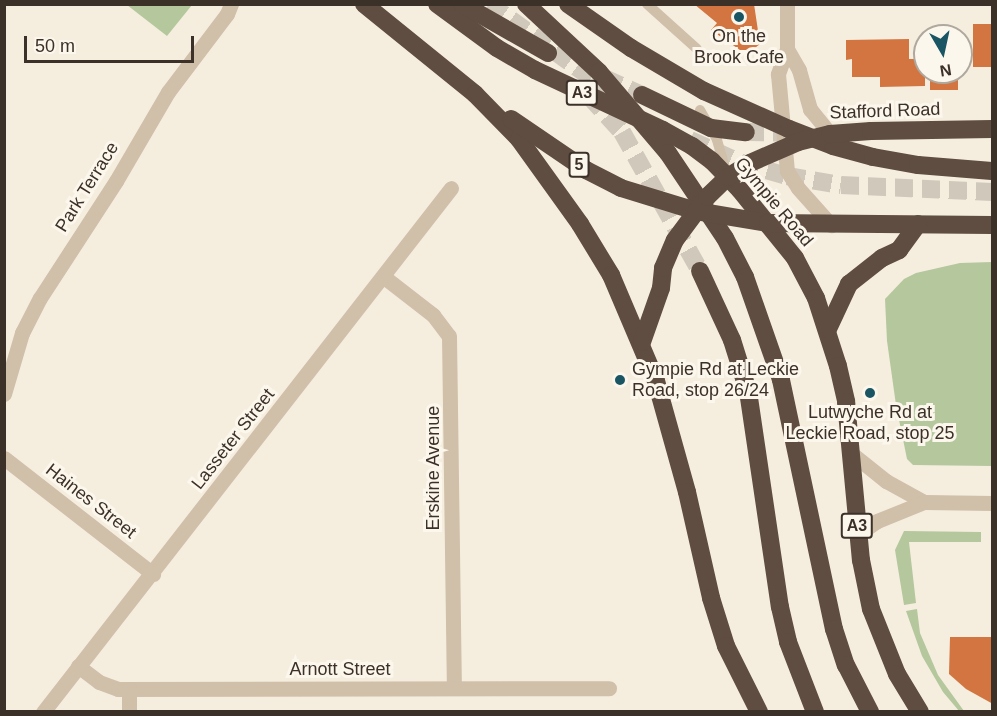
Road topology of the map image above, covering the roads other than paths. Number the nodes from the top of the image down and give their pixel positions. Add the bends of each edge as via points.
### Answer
1 (242, 4) edge
2 (364, 4) edge
3 (437, 4) edge
4 (462, 4) edge
5 (526, 4) edge
6 (568, 4) edge
7 (647, 4) edge
8 (787, 4) edge
9 (229, 9) edge
10 (697, 49) dead end
11 (787, 49) junction
12 (548, 52) dead end
13 (475, 94) junction
14 (642, 95) tunnel mouth
15 (700, 110) dead end
16 (711, 128) junction
17 (993, 129) edge
18 (746, 132) tunnel mouth
19 (830, 134) junction
20 (784, 148) junction
21 (993, 171) edge
22 (728, 177) junction
23 (451, 188) dead end
24 (696, 211) junction
25 (768, 223) junction
26 (918, 224) junction
27 (831, 225) junction
28 (993, 225) edge
29 (700, 271) tunnel mouth
30 (384, 277) junction
31 (828, 329) junction
32 (642, 342) junction
33 (4, 394) edge
34 (851, 453) junction
35 (4, 459) edge
36 (924, 502) junction
37 (993, 503) edge
38 (858, 534) junction
39 (153, 574) junction
40 (78, 666) junction
41 (454, 688) junction
42 (609, 688) dead end
43 (129, 689) junction
44 (43, 711) edge
45 (129, 711) edge
46 (759, 711) edge
47 (815, 711) edge
48 (870, 711) edge
49 (920, 711) edge

1 - 9 street, Park Terrace
2 - 13 highway
3 - 22 highway, Gympie Road / A3 via 535,70 692,146
4 - 12 highway
5 - 48 highway via 599,72 668,153 725,238 745,277 781,380 834,629 846,665
6 - 21 highway via 631,48 704,91 789,129 873,157
7 - 10 lane
8 - 11 street
9 - 33 street, Park Terrace via 168,92 40,298 22,333
11 - 19 street via 799,70 810,109
11 - 20 street via 778,74
13 - 24 highway, 5 via 586,170 621,188
13 - 32 highway via 519,139 580,224 611,275
14 - 16 highway
15 - 16 lane
16 - 18 highway
16 - 22 lane
17 - 19 highway, Stafford Road
19 - 20 highway, Stafford Road
20 - 22 highway, Stafford Road
20 - 27 street via 792,181
22 - 24 highway, Stafford Road
22 - 25 highway, Gympie Road / A3
23 - 30 street, Lasseter Street
24 - 25 highway, 5
24 - 32 highway, Stafford Road via 668,255
25 - 27 highway, 5
25 - 31 highway, Gympie Road / A3 via 795,258 816,296
26 - 27 highway, 5
26 - 28 highway, 5
26 - 31 highway via 899,250 849,284
29 - 47 highway via 732,340 748,391 780,607 788,642
30 - 39 street, Lasseter Street
30 - 41 street, Erskine Avenue via 434,315 449,336
31 - 34 highway, Gympie Road / A3 via 846,402
32 - 46 highway via 671,430 726,646
34 - 36 street via 886,481
34 - 38 highway, Gympie Road / A3
35 - 39 street, Haines Street
36 - 37 street
36 - 38 street via 877,520
38 - 49 highway, Gympie Road / A3 via 865,584 879,632 897,674
39 - 40 street, Lasseter Street
40 - 43 street, Arnott Street via 108,686
40 - 44 street, Lasseter Street
41 - 42 street, Arnott Street
41 - 43 street, Arnott Street
43 - 45 street

